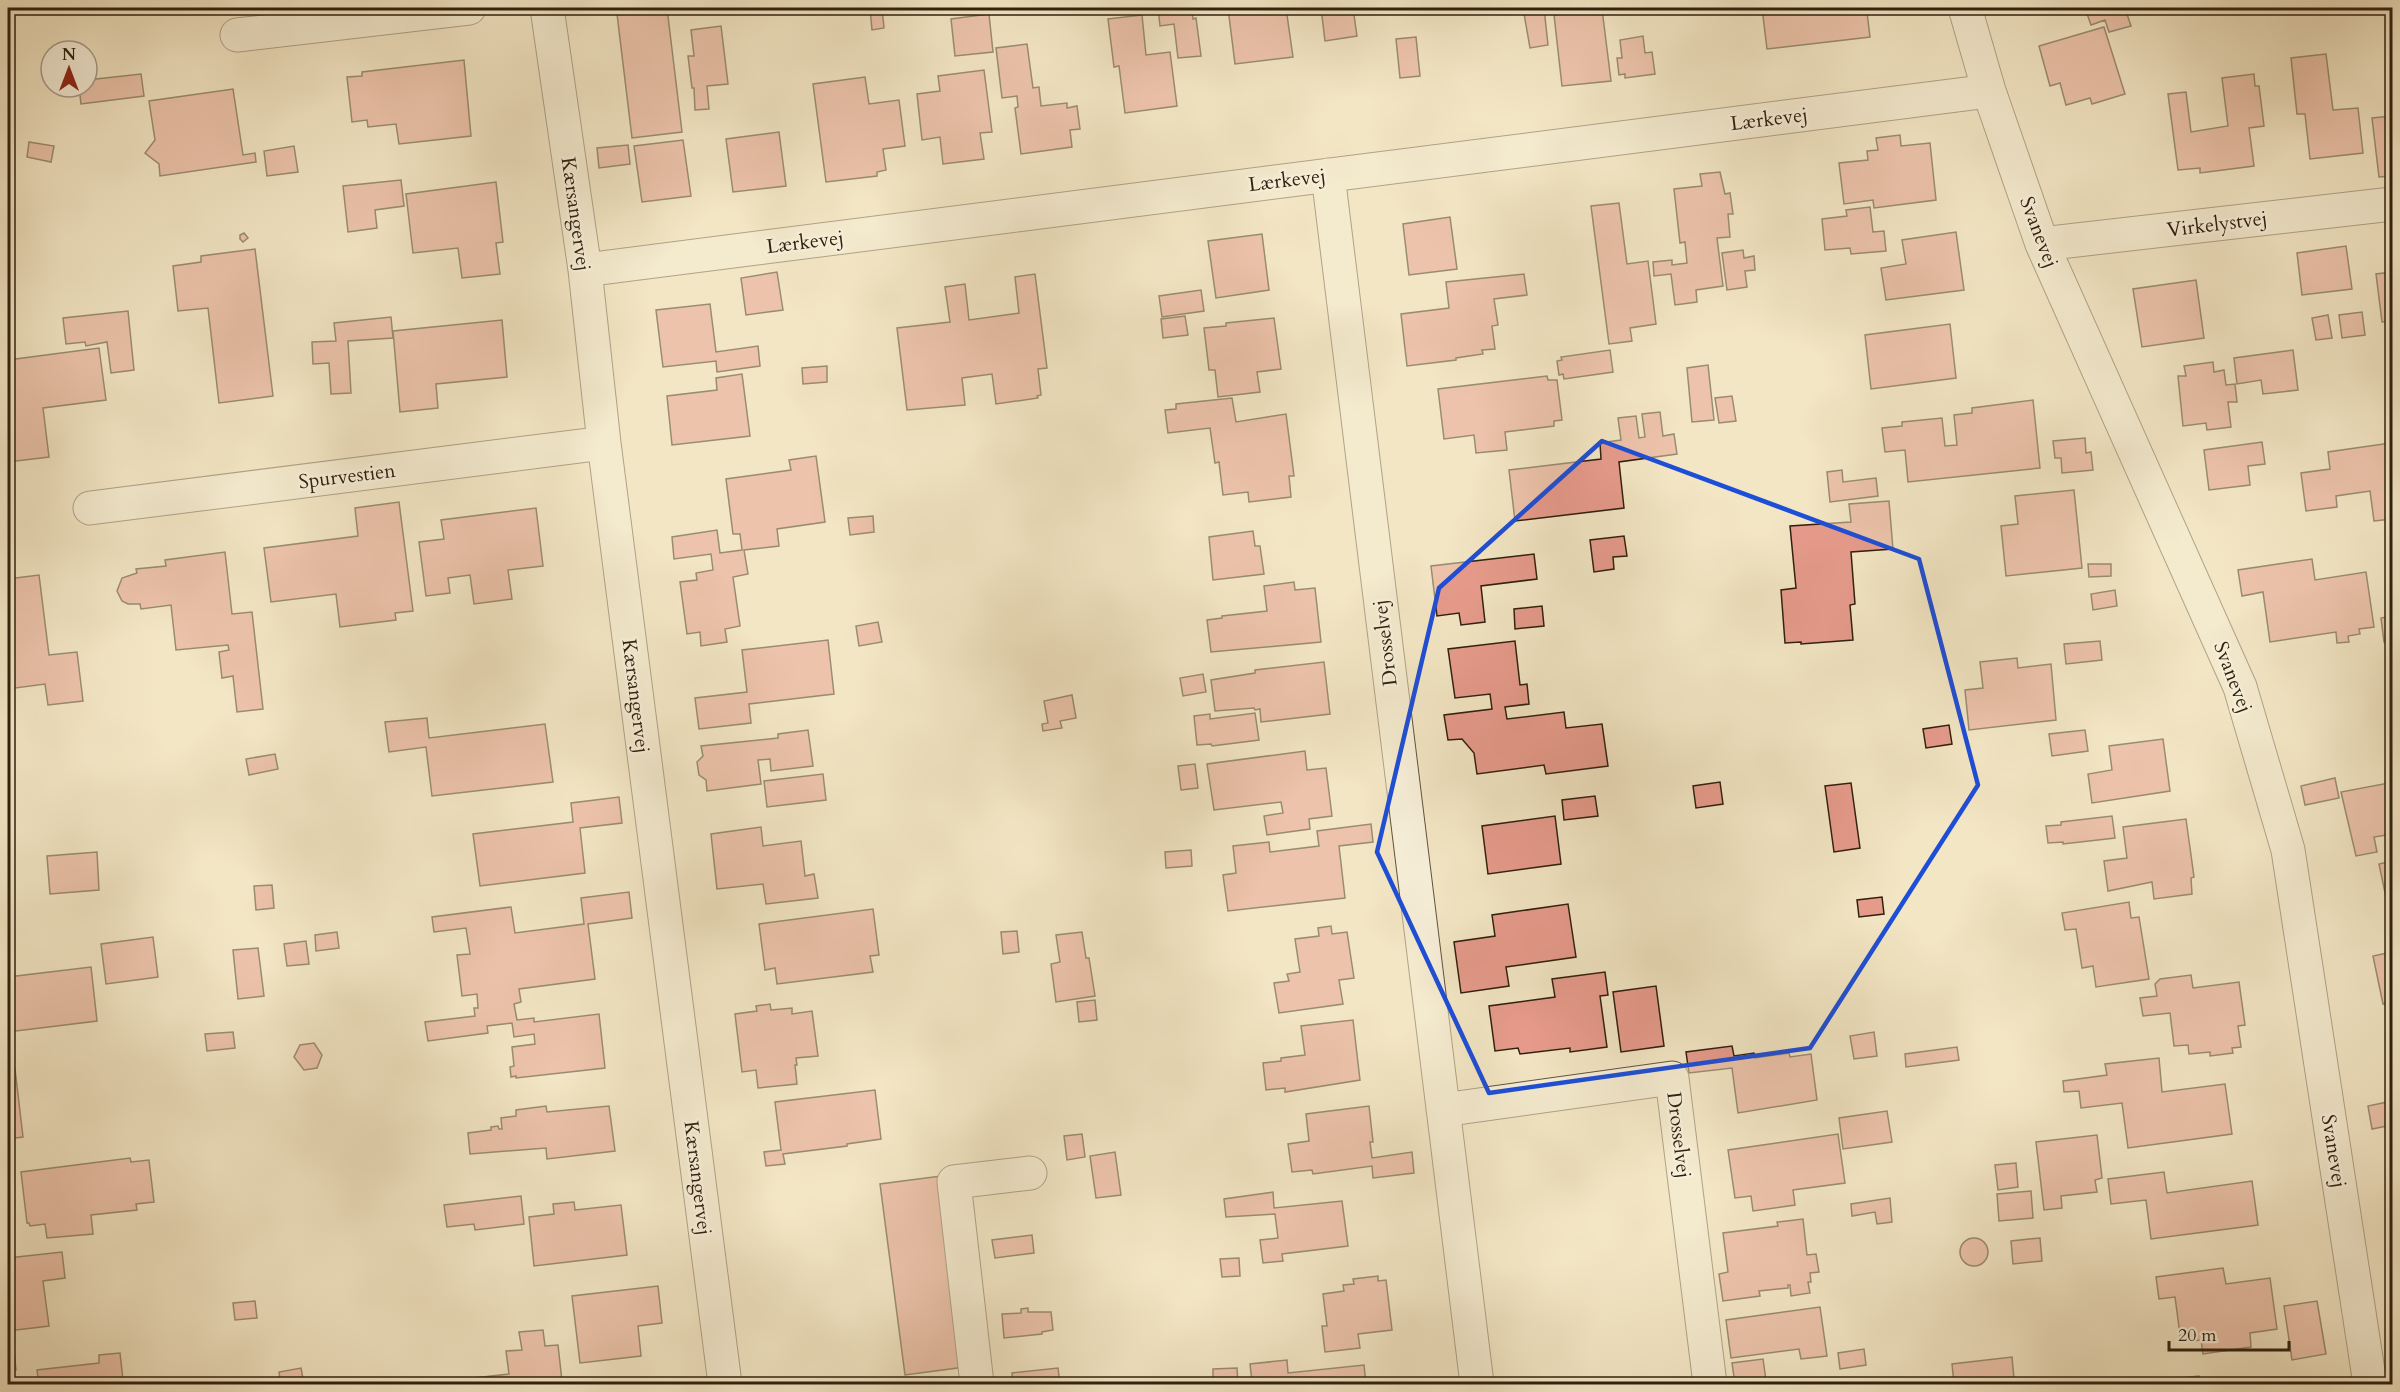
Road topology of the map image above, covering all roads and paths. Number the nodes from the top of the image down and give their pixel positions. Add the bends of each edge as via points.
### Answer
1 (469, 8) edge
2 (547, 8) edge
3 (1965, 8) edge
4 (237, 35) dead end
5 (1989, 91) junction
6 (1328, 175) junction
7 (2392, 204) edge
8 (2042, 244) junction
9 (585, 270) junction
10 (604, 443) junction
11 (90, 508) dead end
12 (1443, 1110) junction
13 (1030, 1173) dead end
14 (724, 1384) edge
15 (977, 1384) edge
16 (1476, 1384) edge
17 (1710, 1384) edge
18 (2370, 1384) edge

1 - 4 street
2 - 9 street, Kærsangervej
3 - 5 street, Svanevej
5 - 6 street, Lærkevej
5 - 8 street, Svanevej
6 - 9 street, Lærkevej
6 - 12 street, Drosselvej
7 - 8 street, Virkelystvej
8 - 18 street, Svanevej via 2240,687 2288,850
9 - 10 street, Kærsangervej
10 - 11 street, Spurvestien
10 - 14 street, Kærsangervej
12 - 16 street, Drosselvej
12 - 17 street, Drosselvej via 1672,1078
13 - 15 street via 954,1182

